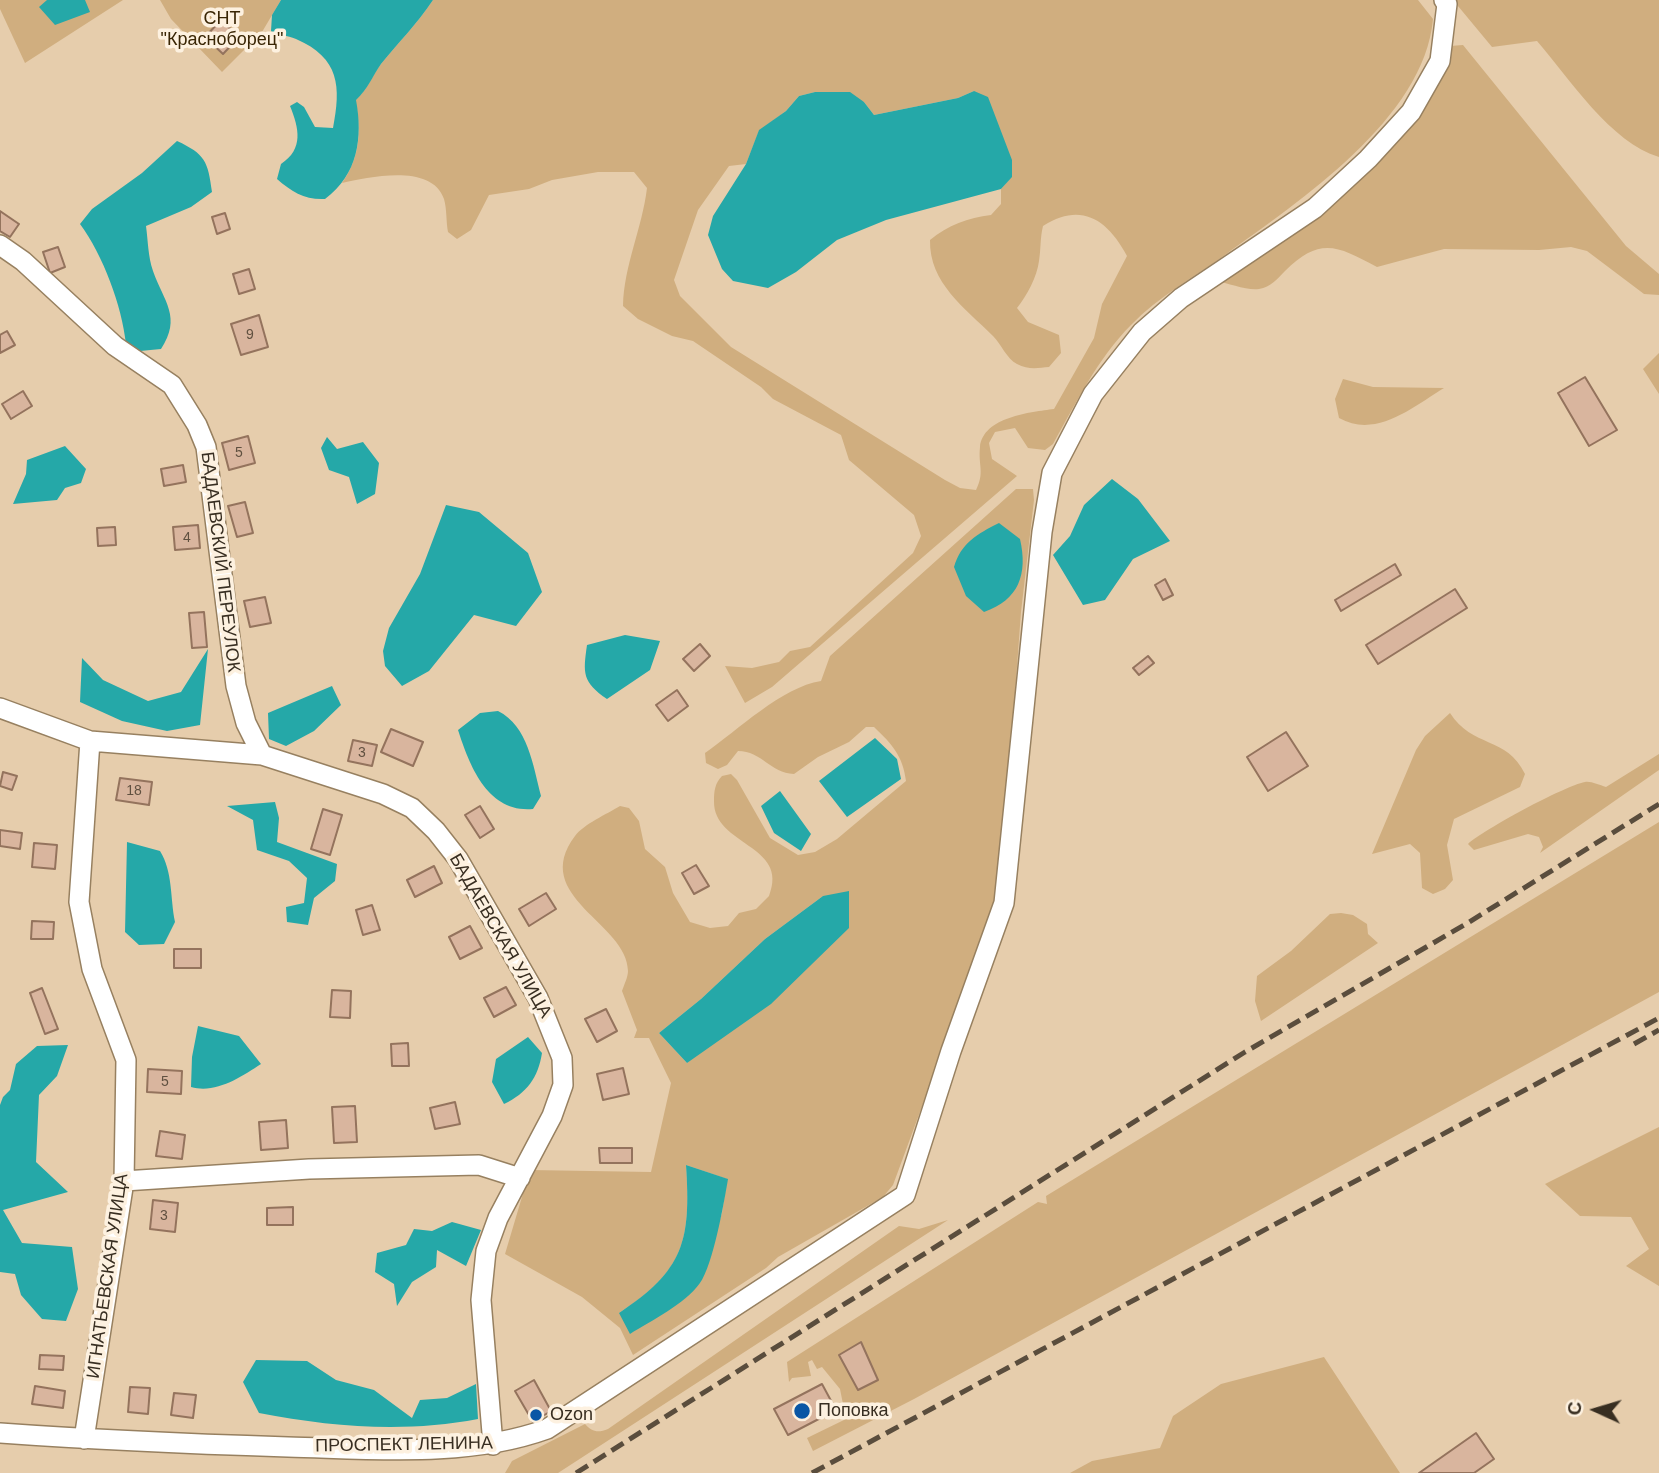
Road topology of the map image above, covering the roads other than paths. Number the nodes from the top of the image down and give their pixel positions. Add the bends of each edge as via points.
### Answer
1 (1444, 0) edge
2 (0, 245) edge
3 (0, 708) edge
4 (90, 741) junction
5 (262, 755) junction
6 (520, 1178) junction
7 (124, 1181) junction
8 (0, 1433) edge
9 (84, 1439) junction
10 (494, 1445) junction

1 - 10 street, ПРОСПЕКТ ЛЕНИНА via 1440,61 1411,112 1315,208 1181,298 1142,332 1093,394 1052,473 1004,903 905,1195 548,1429
2 - 5 street, БАДАЕВСКИЙ ПЕРЕУЛОК via 115,346 172,385 197,425 206,447 236,686 246,723
3 - 4 street, БАДАЕВСКАЯ УЛИЦА
4 - 5 street, БАДАЕВСКАЯ УЛИЦА
4 - 7 street, ИГНАТЬЕВСКАЯ УЛИЦА via 79,902 92,969 126,1060
5 - 6 street, БАДАЕВСКАЯ УЛИЦА via 383,794 412,808 436,831 479,892 538,998 562,1058 563,1085
6 - 7 street via 479,1165 309,1169
6 - 10 street, БАДАЕВСКАЯ УЛИЦА via 486,1251 481,1300
7 - 9 street, ИГНАТЬЕВСКАЯ УЛИЦА
8 - 9 street, ПРОСПЕКТ ЛЕНИНА
9 - 10 street, ПРОСПЕКТ ЛЕНИНА via 349,1449

